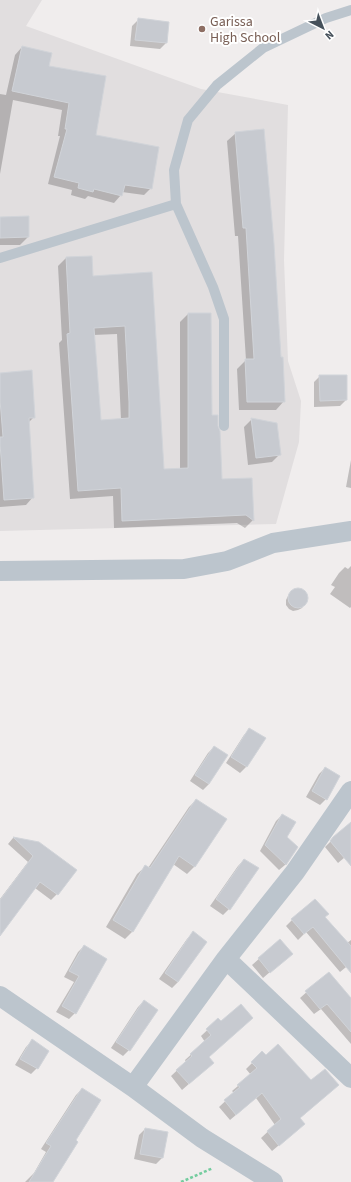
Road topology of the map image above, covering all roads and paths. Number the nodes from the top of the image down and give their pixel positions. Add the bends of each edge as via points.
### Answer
1 (351, 10) edge
2 (176, 204) junction
3 (0, 258) edge
4 (224, 426) dead end
5 (351, 531) edge
6 (0, 570) edge
7 (351, 791) edge
8 (226, 959) junction
9 (0, 996) edge
10 (351, 1078) edge
11 (133, 1087) junction
12 (235, 1158) junction
13 (181, 1182) edge
14 (273, 1182) edge

1 - 2 lane via 326,18 263,48 217,85 188,120 174,170
2 - 3 lane
2 - 4 lane via 224,318
5 - 6 street via 273,543 227,561 184,569
7 - 8 street via 294,872
8 - 10 street
8 - 11 street
9 - 11 street
11 - 12 street via 202,1138
12 - 13 path
12 - 14 street

